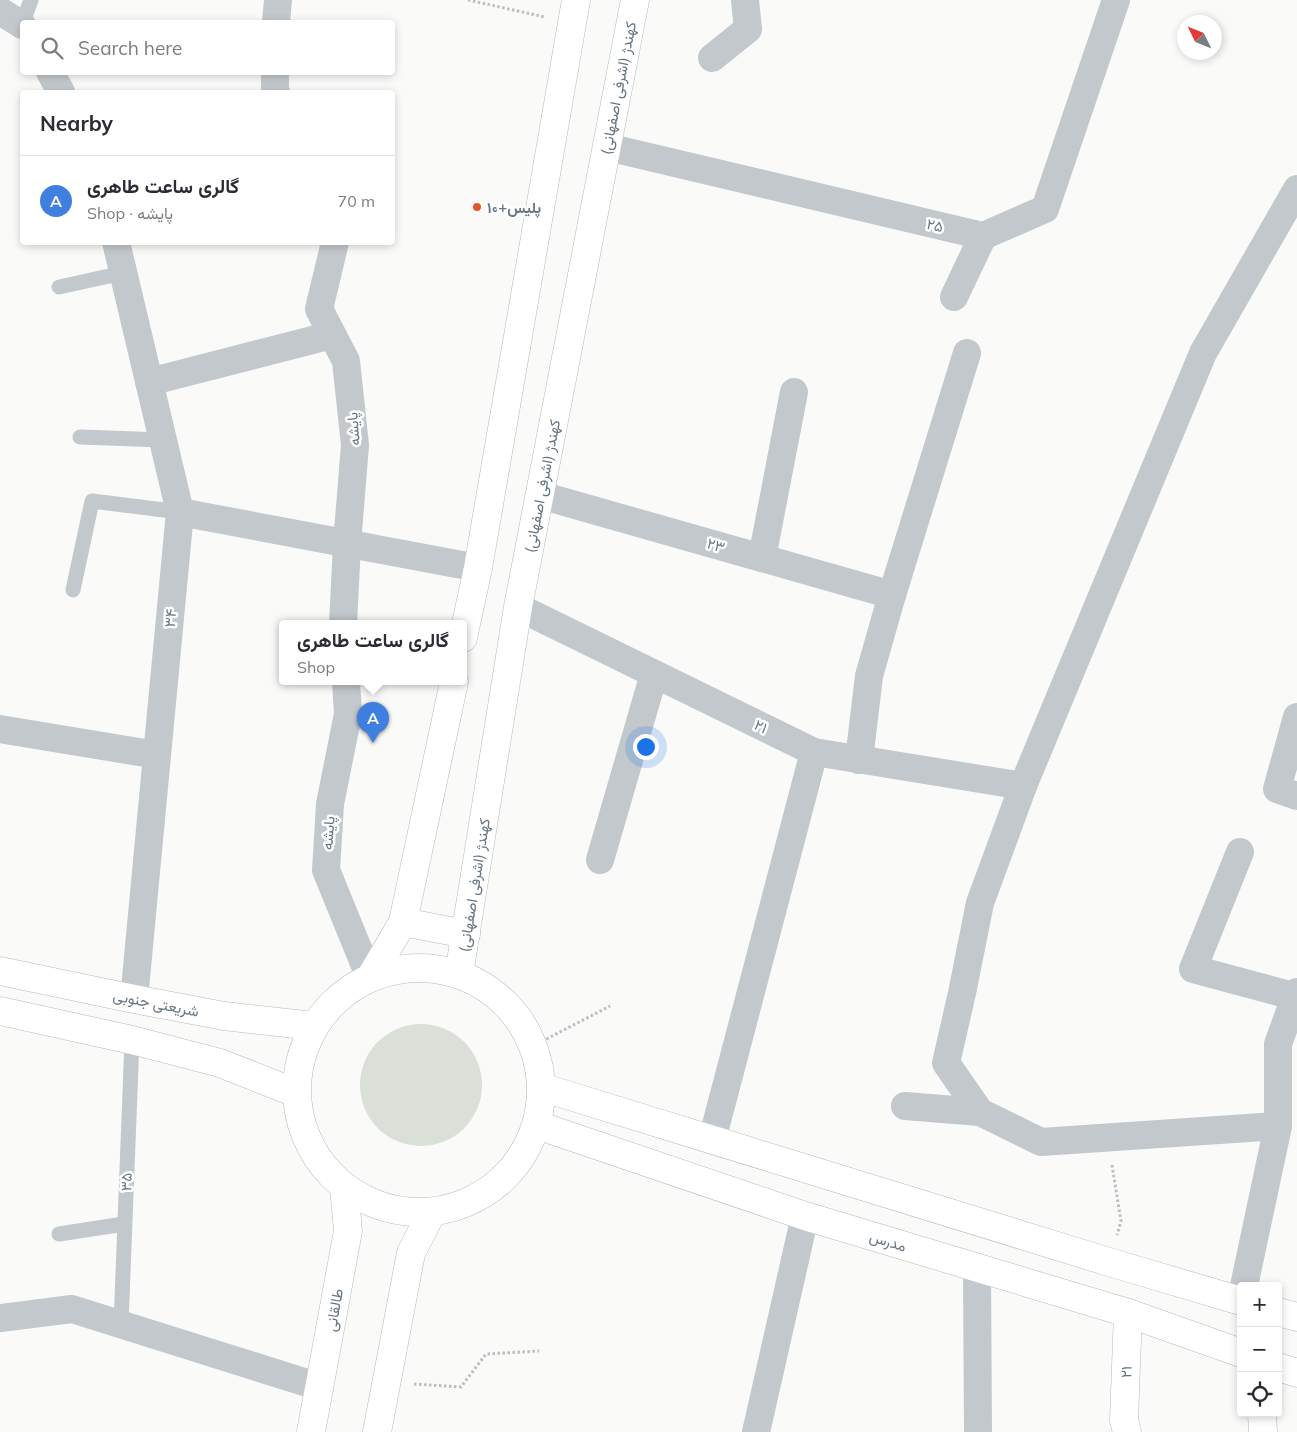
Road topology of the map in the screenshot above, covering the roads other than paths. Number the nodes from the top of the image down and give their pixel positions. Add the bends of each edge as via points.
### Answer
1 (31, 0) edge
2 (278, 0) edge
3 (635, 0) edge
4 (745, 0) edge
5 (1116, 0) edge
6 (0, 11) edge
7 (574, 11) edge
8 (24, 20) edge
9 (276, 20) edge
10 (20, 24) edge
11 (712, 58) dead end
12 (52, 75) edge
13 (60, 90) edge
14 (607, 147) junction
15 (1297, 189) edge
16 (983, 236) junction
17 (117, 245) edge
18 (334, 245) edge
19 (123, 273) junction
20 (59, 287) dead end
21 (954, 297) dead end
22 (332, 335) junction
23 (967, 353) dead end
24 (149, 382) junction
25 (794, 392) dead end
26 (80, 438) dead end
27 (163, 440) junction
28 (540, 495) junction
29 (180, 512) junction
30 (347, 544) junction
31 (762, 558) junction
32 (478, 568) junction
33 (73, 590) dead end
34 (892, 594) junction
35 (518, 607) junction
36 (343, 620) edge
37 (467, 620) edge
38 (654, 674) junction
39 (346, 685) edge
40 (453, 685) edge
41 (1297, 717) edge
42 (0, 729) edge
43 (814, 752) junction
44 (157, 755) junction
45 (859, 760) junction
46 (1023, 786) junction
47 (1297, 796) edge
48 (1240, 852) dead end
49 (600, 860) dead end
50 (403, 922) junction
51 (466, 934) junction
52 (0, 971) edge
53 (459, 974) junction
54 (370, 978) junction
55 (1296, 995) edge
56 (134, 999) junction
57 (0, 1012) edge
58 (314, 1026) junction
59 (132, 1040) junction
60 (1278, 1044) junction
61 (1297, 1063) edge
62 (541, 1087) junction
63 (296, 1093) junction
64 (905, 1106) dead end
65 (980, 1112) junction
66 (536, 1125) junction
67 (1278, 1126) junction
68 (712, 1140) junction
69 (344, 1188) junction
70 (432, 1212) junction
71 (805, 1216) junction
72 (124, 1224) junction
73 (59, 1234) dead end
74 (977, 1268) junction
75 (1245, 1282) edge
76 (1237, 1300) edge
77 (1128, 1312) junction
78 (1282, 1313) edge
79 (1297, 1317) edge
80 (0, 1318) edge
81 (121, 1325) junction
82 (1237, 1352) edge
83 (1282, 1368) edge
84 (1297, 1374) edge
85 (320, 1387) junction
86 (1262, 1417) edge
87 (311, 1432) edge
88 (377, 1432) edge
89 (756, 1432) edge
90 (978, 1432) edge
91 (1127, 1432) edge
92 (1263, 1432) edge

1 - 8 lane
2 - 9 street
3 - 14 main road, کهندژ (اشرفی اصفهانی)
4 - 11 street via 748,29
5 - 16 street via 1045,209
6 - 10 street
7 - 32 main road
12 - 13 street
14 - 16 street, ۲۵
14 - 28 main road, کهندژ (اشرفی اصفهانی)
15 - 46 street via 1203,353
16 - 21 street
17 - 19 street, ۳۴
18 - 22 street, پایشه via 319,309
19 - 20 lane
19 - 24 street, ۳۴
22 - 24 street
22 - 30 street, پایشه via 346,361 355,445
23 - 34 street
24 - 27 street, ۳۴
25 - 31 street
26 - 27 lane
27 - 29 street, ۳۴
28 - 31 street, ۲۳
28 - 35 main road, کهندژ (اشرفی اصفهانی)
29 - 30 street
29 - 33 lane via 92,501
29 - 44 street, ۳۴
30 - 32 street
30 - 36 street, پایشه
31 - 34 street, ۲۳
32 - 37 main road
34 - 45 street via 870,676
35 - 38 street, ۲۱
35 - 51 main road, کهندژ (اشرفی اصفهانی)
38 - 43 street, ۲۱
38 - 49 street
39 - 54 street, پایشه via 348,714 330,804 326,870
40 - 50 main road
41 - 47 street via 1277,789
42 - 44 street
43 - 45 street, ۲۱
43 - 68 street
44 - 56 street, ۳۴
45 - 46 street, ۲۱
46 - 65 street via 980,903 946,1062
48 - 55 street via 1193,969
50 - 51 main road
50 - 54 main road
51 - 53 main road, کهندژ (اشرفی اصفهانی)
52 - 56 main road, شریعتی جنوبی
53 - 54 main road via 429,968 399,969
53 - 62 main road via 491,990 516,1015 534,1046
54 - 58 main road via 338,998
55 - 60 street
56 - 58 main road, شریعتی جنوبی via 224,1016
57 - 59 main road
58 - 63 main road via 300,1058
59 - 63 main road via 220,1063
59 - 72 lane, ۳۵
60 - 61 street
60 - 67 street
62 - 66 main road
62 - 68 main road
63 - 69 main road via 302,1129 318,1162
64 - 65 street
65 - 67 street via 1041,1142
66 - 70 main road via 521,1157 497,1184 467,1203
66 - 71 main road, مدرس
67 - 75 street
68 - 76 main road
69 - 70 main road via 371,1204 401,1212
69 - 85 main road, طالقانی via 348,1231
70 - 88 main road via 410,1253
71 - 74 main road, مدرس
71 - 89 street
72 - 73 lane
72 - 81 lane, ۳۵
74 - 77 main road, مدرس
74 - 90 street
77 - 82 main road, مدرس
77 - 91 main road, ۲۱ via 1124,1420
78 - 79 main road
80 - 81 street via 72,1309
81 - 85 street
83 - 84 main road
85 - 87 main road, طالقانی
86 - 92 main road

